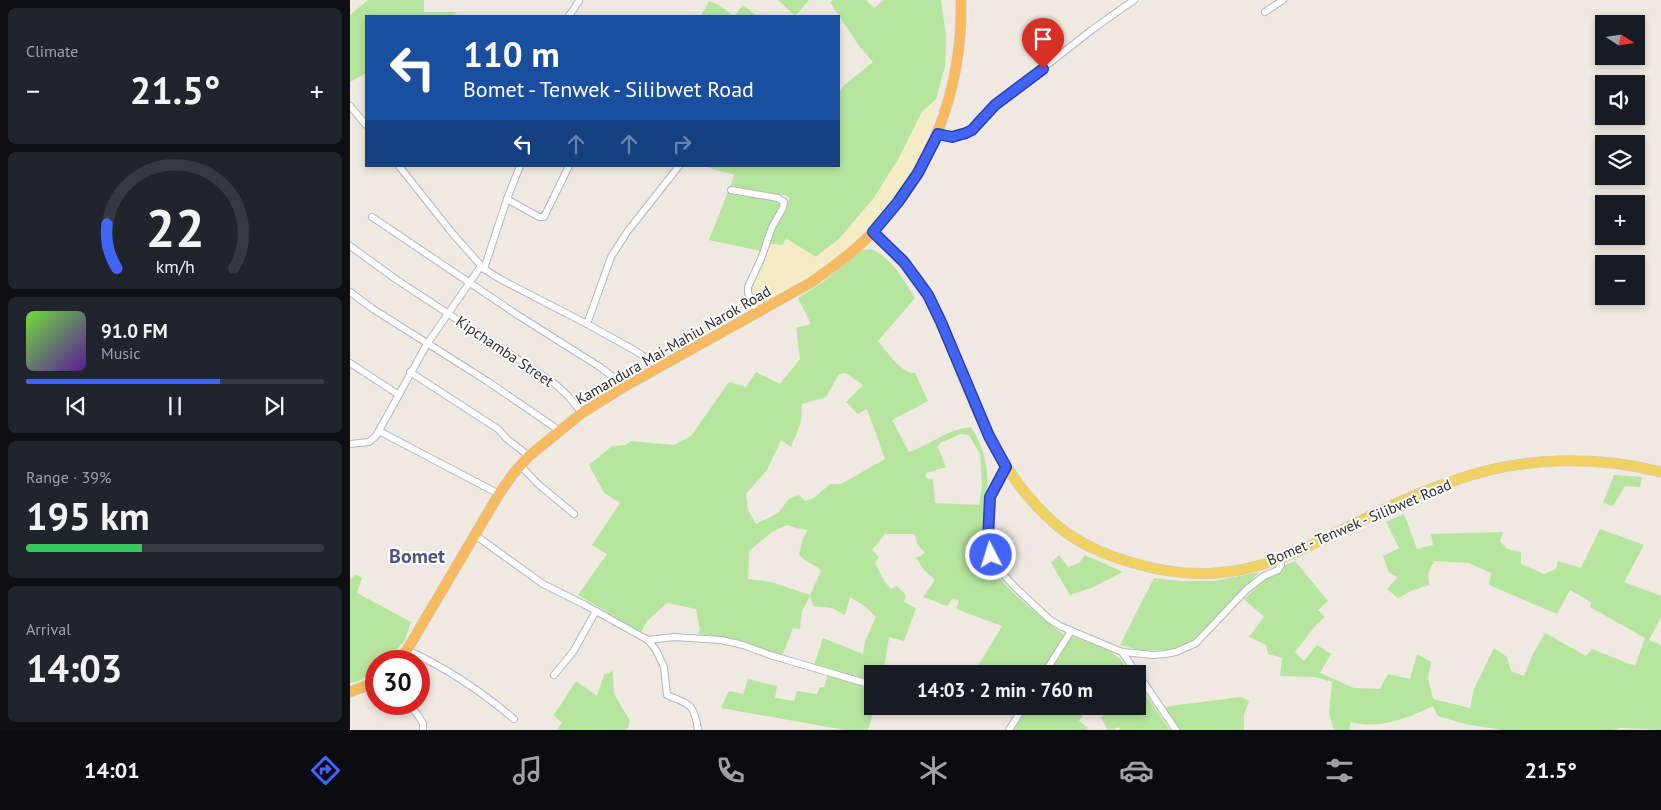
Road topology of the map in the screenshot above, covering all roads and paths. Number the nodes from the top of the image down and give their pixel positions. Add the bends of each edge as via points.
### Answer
1 (961, 0) edge
2 (1134, 0) edge
3 (1283, 0) edge
4 (580, 1) edge
5 (1265, 12) dead end
6 (570, 15) edge
7 (350, 106) edge
8 (365, 124) edge
9 (938, 134) junction
10 (400, 167) edge
11 (520, 167) edge
12 (569, 167) edge
13 (678, 167) edge
14 (731, 190) dead end
15 (507, 199) junction
16 (372, 217) dead end
17 (873, 232) junction
18 (350, 246) edge
19 (482, 268) junction
20 (469, 282) junction
21 (350, 292) edge
22 (447, 312) junction
23 (758, 313) junction
24 (587, 324) junction
25 (427, 344) junction
26 (350, 363) edge
27 (660, 367) junction
28 (410, 372) junction
29 (622, 388) junction
30 (399, 395) junction
31 (582, 413) junction
32 (380, 431) junction
33 (560, 431) junction
34 (350, 444) edge
35 (529, 456) junction
36 (520, 465) junction
37 (1006, 467) junction
38 (1661, 472) edge
39 (499, 494) junction
40 (574, 514) dead end
41 (475, 536) junction
42 (1282, 557) junction
43 (596, 611) junction
44 (1071, 631) junction
45 (648, 640) junction
46 (407, 650) edge
47 (1122, 652) junction
48 (430, 661) edge
49 (1050, 665) edge
50 (1131, 665) edge
51 (554, 676) dead end
52 (864, 683) edge
53 (365, 686) edge
54 (1146, 687) edge
55 (350, 692) edge
56 (418, 715) edge
57 (1018, 715) edge
58 (514, 719) dead end
59 (423, 730) edge
60 (698, 730) edge
61 (1009, 730) edge
62 (1176, 730) edge

1 - 9 highway, Kamandura Mai-Mahiu Narok Road via 957,64
2 - 9 street via 1002,100 972,130 952,137
3 - 5 street
4 - 6 street
7 - 8 street
9 - 17 highway, Kamandura Mai-Mahiu Narok Road via 918,173
10 - 19 street
11 - 15 street
12 - 15 street via 544,217
13 - 24 street via 610,257
14 - 23 street via 778,198 784,202 748,288
15 - 19 street
16 - 20 street
17 - 23 highway, Kamandura Mai-Mahiu Narok Road via 816,279
17 - 37 main road, Bomet - Tenwek - Silibwet Road via 904,262 928,295 989,436
18 - 22 street, Kipchamba Street
19 - 20 street
19 - 24 street
20 - 22 street
20 - 29 street via 600,367
21 - 25 street
22 - 25 street
22 - 31 street, Kipchamba Street via 554,383
23 - 27 highway, Kamandura Mai-Mahiu Narok Road
24 - 27 street
25 - 28 street
25 - 33 street
26 - 30 street
27 - 29 highway, Kamandura Mai-Mahiu Narok Road
28 - 30 street
28 - 35 street via 498,429
29 - 31 highway, Kamandura Mai-Mahiu Narok Road
30 - 32 street
31 - 33 highway, Kamandura Mai-Mahiu Narok Road
32 - 34 street via 369,442
32 - 39 street
33 - 35 highway, Kamandura Mai-Mahiu Narok Road
35 - 36 highway, Kamandura Mai-Mahiu Narok Road
36 - 39 highway, Kamandura Mai-Mahiu Narok Road
36 - 40 street
37 - 42 main road, Bomet - Tenwek - Silibwet Road via 1022,490 1056,525 1091,548 1112,557 1161,570 1209,574 1246,568
37 - 44 street via 990,497 988,539 991,555 1014,587 1049,618
38 - 42 main road, Bomet - Tenwek - Silibwet Road via 1617,463 1581,461 1525,464 1481,472 1409,498
39 - 41 highway, Kamandura Mai-Mahiu Narok Road
41 - 43 street via 543,584
41 - 46 highway, Kamandura Mai-Mahiu Narok Road
42 - 47 street via 1278,570 1247,589 1196,643 1165,654
43 - 45 street
43 - 51 street via 573,652
44 - 47 street
44 - 49 street
45 - 52 street via 674,637 721,640
45 - 60 street via 664,667 667,694 689,705 695,714
47 - 50 street
48 - 58 street via 468,683
53 - 55 highway
54 - 62 street
56 - 59 street
57 - 61 street

